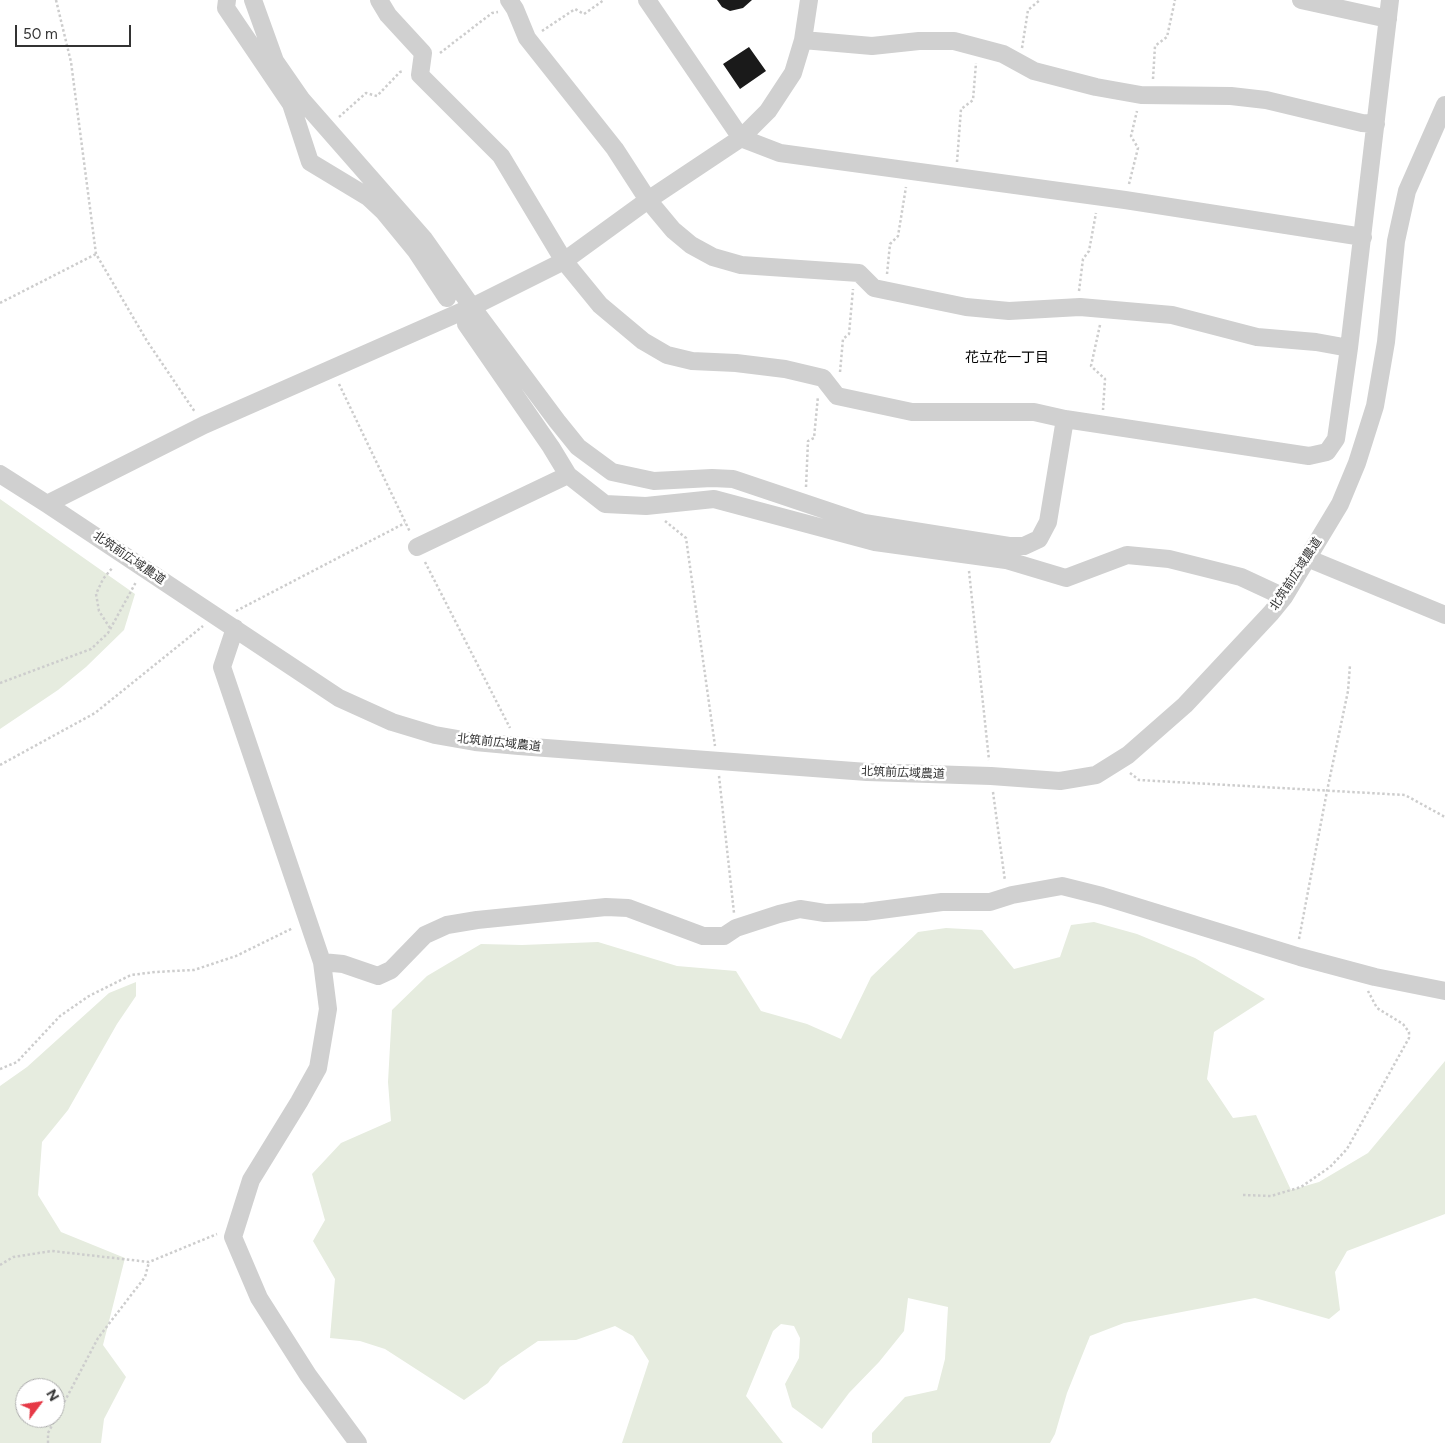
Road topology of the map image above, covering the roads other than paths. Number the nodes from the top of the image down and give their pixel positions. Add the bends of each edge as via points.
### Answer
1 (227, 0) edge
2 (253, 0) edge
3 (378, 0) edge
4 (508, 0) edge
5 (647, 0) edge
6 (809, 0) edge
7 (1302, 0) edge
8 (1390, 0) edge
9 (1388, 19) junction
10 (803, 40) junction
11 (1445, 104) edge
12 (1376, 124) junction
13 (741, 138) junction
14 (648, 200) junction
15 (1363, 237) junction
16 (564, 260) junction
17 (447, 298) dead end
18 (472, 307) junction
19 (466, 324) dead end
20 (1350, 348) junction
21 (1065, 419) junction
22 (0, 474) edge
23 (568, 475) junction
24 (667, 481) junction
25 (47, 504) junction
26 (672, 504) junction
27 (417, 548) dead end
28 (1307, 558) junction
29 (1284, 597) junction
30 (1445, 615) edge
31 (225, 622) junction
32 (322, 962) junction
33 (1445, 991) edge
34 (356, 1442) edge

1 - 17 street via 226,8 291,104 310,162 368,197 384,212 416,250
2 - 18 street via 276,60 302,100 424,239
3 - 16 street via 423,53 420,75 501,156
4 - 14 street via 527,38 616,149
5 - 13 street
6 - 10 street
7 - 9 street
8 - 9 street
9 - 12 street
10 - 12 street via 872,46 954,41 1003,54 1034,71 1096,88 1146,95 1231,96 1266,100
10 - 13 street via 793,73 768,111
11 - 28 street, 北筑前広域農道 via 1407,191 1396,241 1386,342 1375,406 1340,504
12 - 15 street
13 - 14 street
13 - 15 street via 780,153 1098,196
14 - 16 street
14 - 20 street via 673,230 691,245 713,257 741,265 859,273 874,288 966,307 1009,311 1077,307 1172,315 1257,337
15 - 20 street
16 - 18 street
16 - 21 street via 600,306 667,355 692,361 785,369 823,378 837,396 912,412 1034,412
18 - 24 street via 578,447 612,472 654,482
18 - 25 street via 204,425
19 - 23 street
20 - 21 street via 1336,439 1327,452 1309,456
21 - 24 street via 1048,522 1039,539 1024,546 864,523 733,479
22 - 25 street, 北筑前広域農道
23 - 26 street via 605,504
23 - 27 street
24 - 26 street
25 - 31 street, 北筑前広域農道
26 - 29 street via 714,499 875,542 1006,560 1066,578 1127,555 1169,559 1241,577
28 - 29 street, 北筑前広域農道
28 - 30 street
29 - 31 street, 北筑前広域農道 via 1185,705 1128,755 1096,775 1060,781 868,772 510,746 435,735 392,722 339,698
31 - 32 street via 222,667
32 - 33 street via 343,964 378,976 391,970 425,935 447,925 477,920 606,907 628,908 703,936 724,936 736,928 800,909 825,913 865,912 942,902 990,902 1062,886 1368,975
32 - 34 street via 328,1009 318,1068 251,1180 233,1236 259,1298

